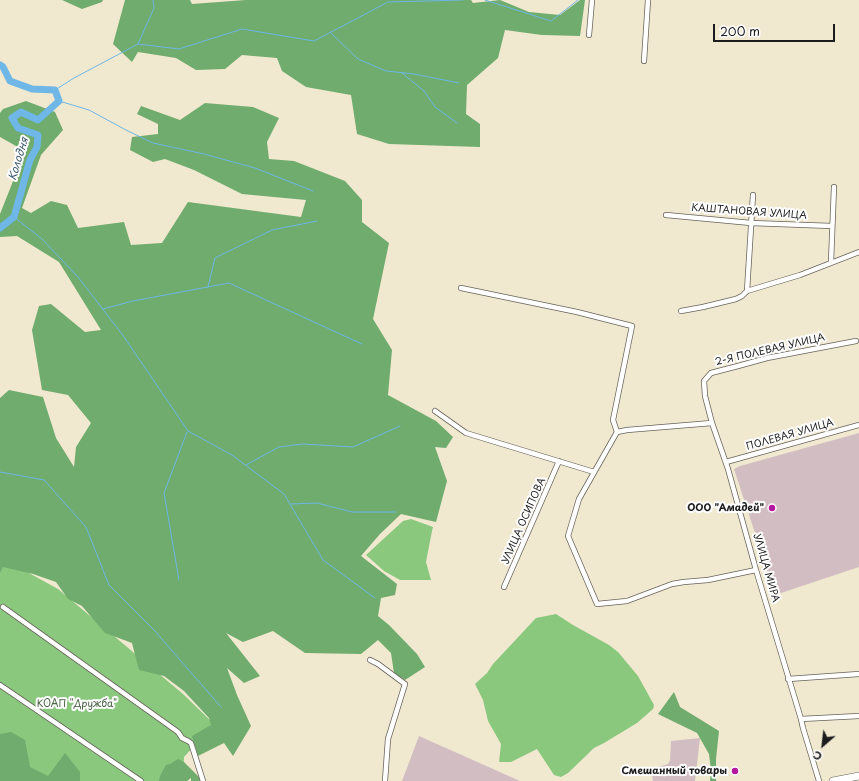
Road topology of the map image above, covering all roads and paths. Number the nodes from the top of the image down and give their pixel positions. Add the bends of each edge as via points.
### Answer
1 (592, 0) edge
2 (648, 0) edge
3 (589, 35) dead end
4 (644, 61) dead end
5 (834, 187) dead end
6 (753, 195) dead end
7 (666, 215) dead end
8 (751, 223) junction
9 (832, 226) junction
10 (859, 252) edge
11 (831, 262) junction
12 (461, 288) dead end
13 (747, 291) junction
14 (682, 311) dead end
15 (856, 341) dead end
16 (435, 411) dead end
17 (712, 423) junction
18 (859, 426) edge
19 (618, 432) junction
20 (559, 461) junction
21 (726, 462) junction
22 (594, 472) junction
23 (756, 570) junction
24 (504, 587) dead end
25 (4, 607) dead end
26 (370, 660) dead end
27 (859, 674) edge
28 (788, 679) junction
29 (0, 685) edge
30 (859, 716) edge
31 (801, 719) junction
32 (859, 776) edge
33 (141, 781) edge
34 (203, 781) edge
35 (385, 781) edge
36 (819, 781) edge
37 (833, 781) edge

1 - 3 street
2 - 4 street
5 - 9 street
6 - 8 street
7 - 8 street, КАШТАНОВАЯ УЛИЦА
8 - 9 street, КАШТАНОВАЯ УЛИЦА
8 - 13 street
9 - 11 street
10 - 11 street
11 - 13 street via 800,275
12 - 19 street via 632,326 614,420
13 - 14 street via 736,299
15 - 17 street, 2-Я ПОЛЕВАЯ УЛИЦА via 767,358 711,373 704,381
16 - 20 street via 466,433
17 - 19 street
17 - 21 street, 2-Я ПОЛЕВАЯ УЛИЦА
18 - 21 street, ПОЛЕВАЯ УЛИЦА
19 - 22 street
20 - 22 street
20 - 24 street, УЛИЦА ОСИПОВА
21 - 23 street, УЛИЦА МИРА
22 - 23 street via 579,499 568,536 597,604 627,601 672,584
23 - 28 street, УЛИЦА МИРА
25 - 34 street via 188,740
26 - 35 street via 405,684 388,739
27 - 28 street
28 - 31 street, УЛИЦА МИРА
29 - 33 street
30 - 31 street
31 - 36 street, УЛИЦА МИРА
32 - 37 main road

